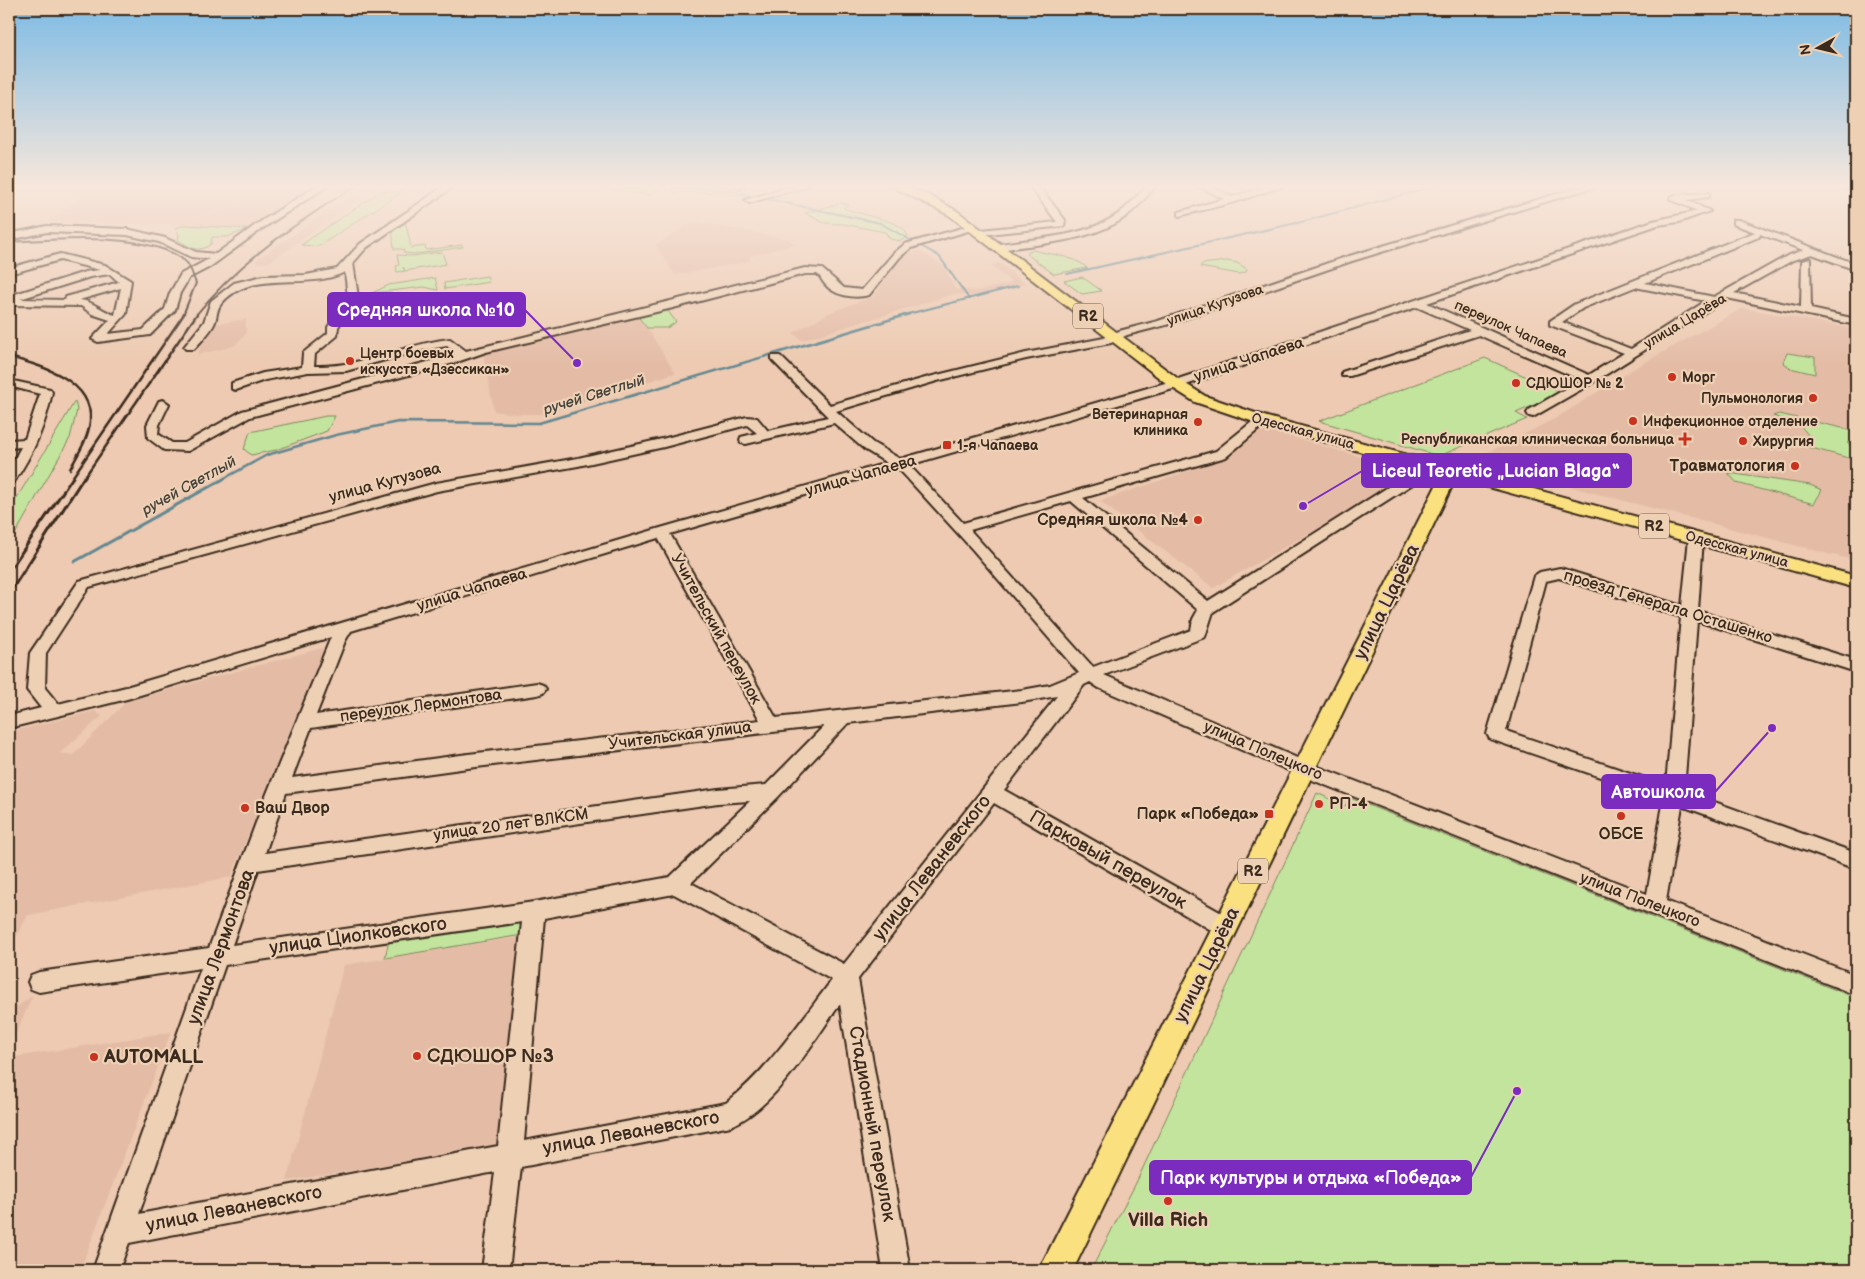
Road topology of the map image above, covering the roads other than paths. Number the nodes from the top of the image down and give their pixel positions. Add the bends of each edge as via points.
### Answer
1 (172, 245) edge
2 (235, 245) edge
3 (364, 245) edge
4 (913, 245) edge
5 (996, 245) edge
6 (1013, 245) edge
7 (1398, 245) edge
8 (1593, 245) edge
9 (1731, 245) edge
10 (1799, 245) edge
11 (999, 247) junction
12 (1814, 250) junction
13 (218, 257) junction
14 (1790, 258) junction
15 (348, 261) junction
16 (1807, 261) junction
17 (1856, 269) edge
18 (9, 271) edge
19 (340, 271) junction
20 (113, 272) junction
21 (350, 279) junction
22 (127, 283) junction
23 (1632, 284) junction
24 (1728, 295) junction
25 (1715, 300) junction
26 (9, 301) edge
27 (58, 302) junction
28 (1420, 304) junction
29 (1806, 312) junction
30 (117, 319) junction
31 (1856, 322) edge
32 (1478, 331) junction
33 (1115, 337) junction
34 (190, 347) dead end
35 (1633, 353) junction
36 (460, 356) junction
37 (776, 358) dead end
38 (308, 369) junction
39 (1346, 374) dead end
40 (1590, 380) junction
41 (9, 383) edge
42 (1176, 384) junction
43 (236, 386) dead end
44 (9, 389) edge
45 (28, 389) junction
46 (163, 404) dead end
47 (1533, 413) dead end
48 (833, 414) junction
49 (1262, 420) junction
50 (764, 435) junction
51 (746, 440) dead end
52 (31, 442) junction
53 (9, 444) edge
54 (902, 465) junction
55 (1441, 469) junction
56 (9, 479) edge
57 (1074, 497) junction
58 (962, 528) junction
59 (662, 532) junction
60 (1696, 538) junction
61 (1856, 582) edge
62 (1207, 609) junction
63 (1691, 614) junction
64 (346, 628) junction
65 (1856, 666) edge
66 (1084, 678) junction
67 (537, 689) dead end
68 (51, 712) junction
69 (841, 719) junction
70 (9, 722) edge
71 (304, 723) junction
72 (771, 725) junction
73 (1304, 769) junction
74 (280, 787) junction
75 (771, 792) junction
76 (991, 792) junction
77 (1674, 795) junction
78 (1856, 861) edge
79 (251, 863) junction
80 (676, 885) junction
81 (1655, 907) junction
82 (534, 911) junction
83 (1226, 927) junction
84 (218, 956) junction
85 (847, 977) junction
86 (39, 982) dead end
87 (1856, 985) edge
88 (510, 1155) junction
89 (120, 1232) junction
90 (106, 1270) edge
91 (496, 1270) edge
92 (897, 1270) edge
93 (1056, 1270) edge

1 - 13 street via 194,255
2 - 13 street
3 - 15 street
4 - 36 street via 897,255 864,293 843,291 828,282 825,274 812,270
5 - 11 main road, Одесская улица / R2
6 - 11 street
7 - 33 street, улица Кутузова
8 - 28 street, улица Чапаева
9 - 23 street
10 - 12 street
11 - 33 main road, Одесская улица / R2
12 - 14 street, улица Царёва
12 - 17 street
13 - 30 street via 185,276 175,292 170,310 146,333 98,339
14 - 16 street
14 - 24 street, улица Царёва
15 - 19 street
15 - 21 street
16 - 17 street
16 - 29 street
18 - 20 street via 60,257
19 - 21 street via 332,281
19 - 34 street via 306,278 263,279 238,285 215,302 209,323
20 - 22 street
20 - 26 street via 89,274
21 - 38 street via 353,297 332,327 333,334 309,353
22 - 27 street
22 - 30 street via 121,314
23 - 25 street
23 - 35 street via 1579,306 1554,323
24 - 25 street, улица Царёва
24 - 29 street
25 - 35 street, улица Царёва
26 - 27 street
27 - 30 street via 84,303 96,312
28 - 32 street, переулок Чапаева
28 - 42 street, улица Чапаева
29 - 31 street
32 - 39 street
32 - 40 street, переулок Чапаева
33 - 42 main road, Одесская улица / R2
33 - 48 street, улица Кутузова via 933,379
35 - 40 street, улица Царёва
36 - 38 street via 460,351 452,344 443,342 328,372
36 - 46 street via 246,414 193,445 175,448 152,435
37 - 48 street, улица Полецкого
38 - 43 street
40 - 47 street, улица Царёва
41 - 45 street
42 - 49 main road, Одесская улица / R2 via 1200,399
42 - 54 street, улица Чапаева
44 - 45 street
45 - 52 street via 46,392
48 - 50 street, улица Кутузова
48 - 54 street, улица Полецкого via 885,458
49 - 55 main road, Одесская улица / R2
49 - 57 street via 1221,454
50 - 51 street
50 - 68 street, улица Кутузова via 753,421 748,421 578,462 462,481 84,584 38,653 36,690 49,704
52 - 53 street
52 - 56 street
54 - 58 street, улица Полецкого
54 - 59 street, улица Чапаева
55 - 60 main road, Одесская улица / R2
55 - 62 street
55 - 73 main road, улица Царёва / R2
57 - 58 street
57 - 62 street
58 - 66 street, улица Полецкого
59 - 64 street, улица Чапаева
59 - 72 street, Учительский переулок
60 - 61 main road, Одесская улица / R2
60 - 63 street
62 - 66 street, Учительская улица via 1201,619 1199,633
63 - 65 street, проезд Генерала Осташенко
63 - 77 street
63 - 77 street, проезд Генерала Осташенко via 1560,573 1545,575 1539,579 1496,734
64 - 68 street, улица Чапаева via 127,693
64 - 71 street, улица Лермонтова
66 - 69 street, Учительская улица via 1037,694
66 - 73 street, улица Полецкого
66 - 76 street, улица Леваневского
67 - 71 street, переулок Лермонтова
68 - 70 street, улица Чапаева
69 - 72 street, Учительская улица
69 - 75 street
71 - 74 street, улица Лермонтова
72 - 74 street, Учительская улица
73 - 81 street, улица Полецкого
73 - 83 main road, улица Царёва / R2
74 - 79 street, улица Лермонтова
75 - 79 street, улица 20 лет ВЛКСМ via 718,796
75 - 80 street
76 - 83 street, Парковый переулок
76 - 85 street, улица Леваневского
77 - 78 street, проезд Генерала Осташенко
77 - 81 street
79 - 84 street, улица Лермонтова
80 - 82 street, улица Циолковского
80 - 85 street
81 - 87 street, улица Полецкого
82 - 84 street, улица Циолковского
82 - 88 street
83 - 93 main road, улица Царёва / R2
84 - 86 street, улица Циолковского
84 - 89 street, улица Лермонтова
85 - 88 street, улица Леваневского via 782,1065 758,1093 731,1114
85 - 92 street, Стадионный переулок
88 - 89 street, улица Леваневского
88 - 91 street
89 - 90 street, улица Лермонтова

